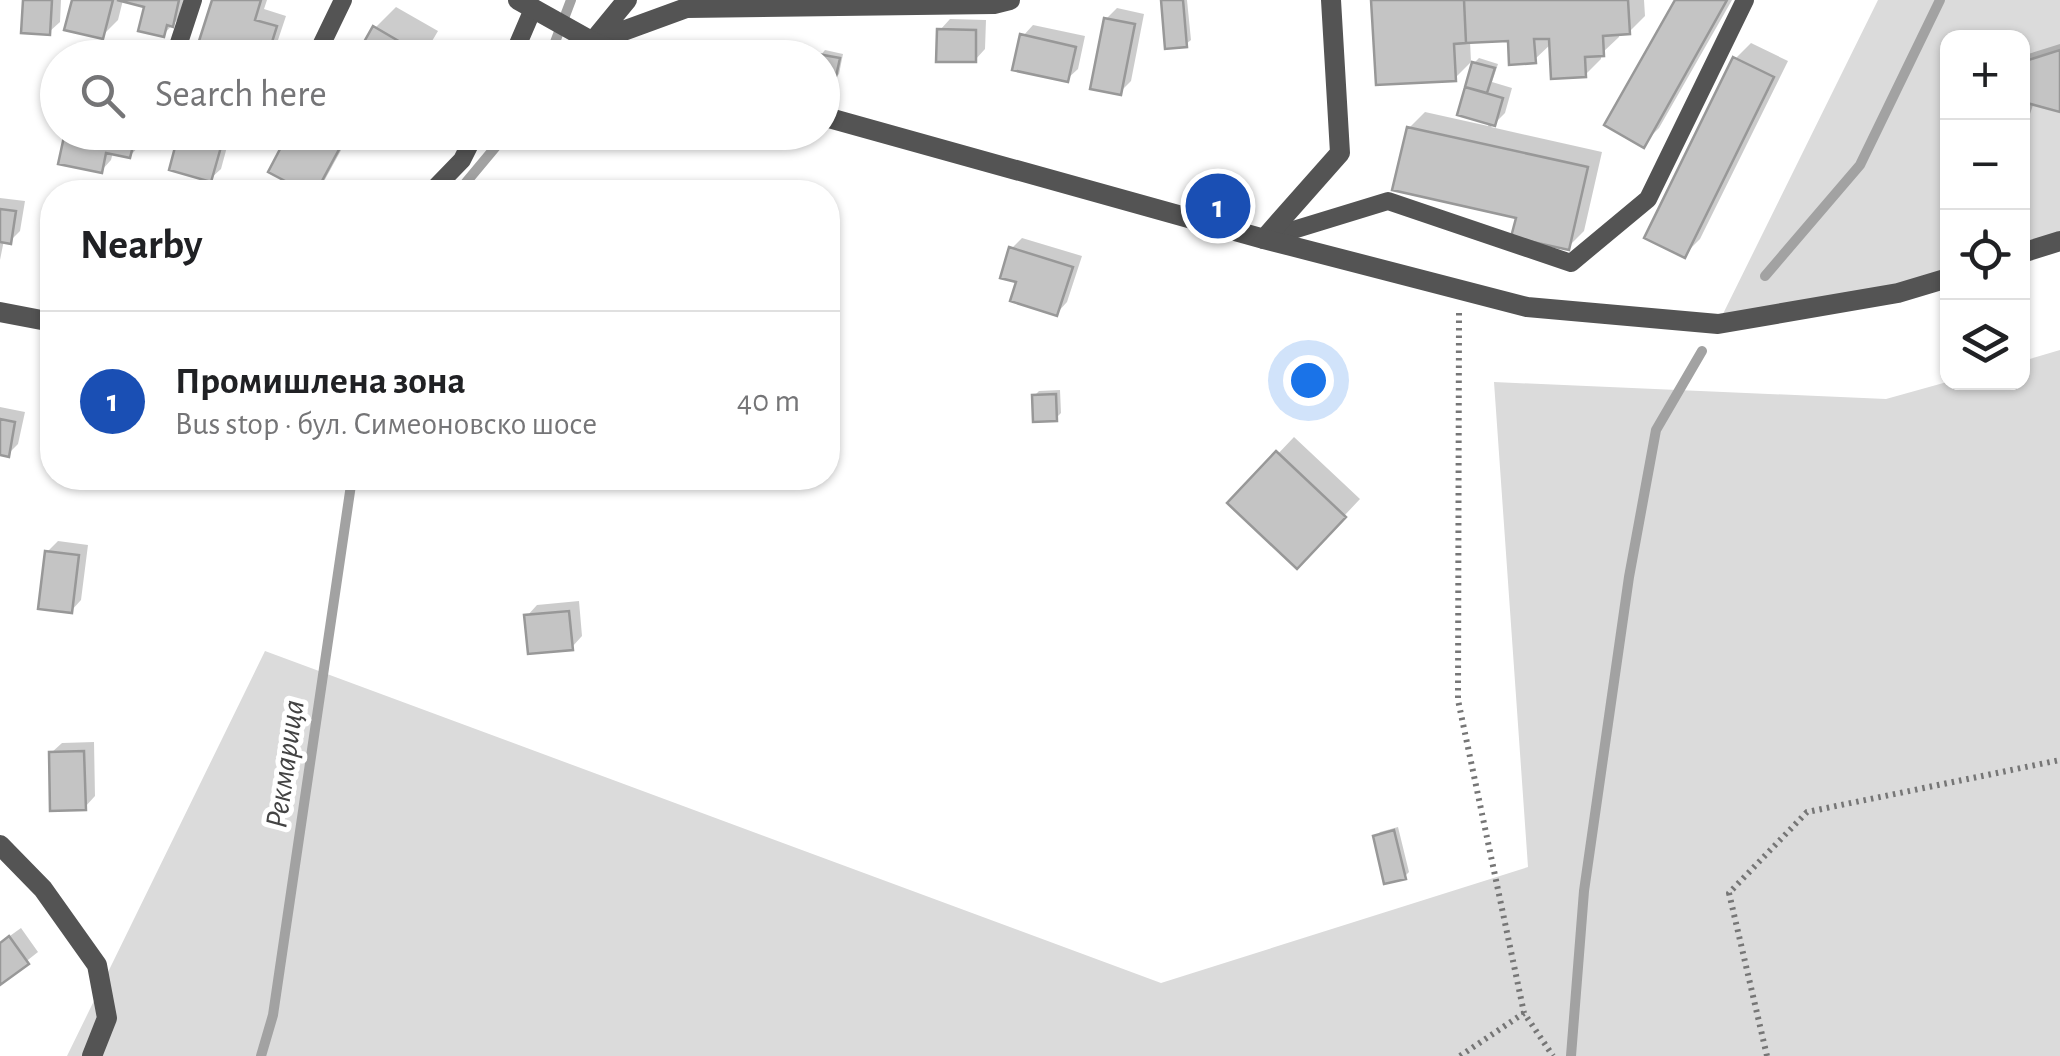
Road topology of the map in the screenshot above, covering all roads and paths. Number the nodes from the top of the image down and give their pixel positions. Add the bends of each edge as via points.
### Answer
1 (193, 0) edge
2 (342, 0) edge
3 (627, 0) edge
4 (1010, 0) edge
5 (1330, 0) edge
6 (1745, 0) edge
7 (531, 7) edge
8 (586, 38) junction
9 (180, 40) edge
10 (323, 40) edge
11 (519, 40) edge
12 (591, 40) edge
13 (840, 121) edge
14 (467, 150) edge
15 (442, 180) edge
16 (1264, 239) junction
17 (2060, 242) edge
18 (2030, 251) edge
19 (1940, 281) edge
20 (1460, 290) junction
21 (0, 312) edge
22 (40, 320) edge
23 (2060, 760) edge
24 (0, 845) edge
25 (1524, 1013) junction
26 (92, 1056) edge
27 (1460, 1056) edge
28 (1553, 1056) edge
29 (1767, 1056) edge

1 - 9 lane
2 - 10 lane
3 - 8 street
4 - 8 street via 686,8
5 - 16 street via 1340,152
6 - 16 lane via 1648,199 1571,263 1388,201
7 - 8 street
7 - 11 lane
8 - 12 street
13 - 16 street
14 - 15 lane
16 - 20 street
17 - 18 street
19 - 20 street via 1898,294 1718,324 1527,307
20 - 25 path via 1458,700
21 - 22 street
23 - 29 path via 1807,812 1729,893
24 - 26 street via 43,889 97,965 107,1018
25 - 27 path
25 - 28 path

